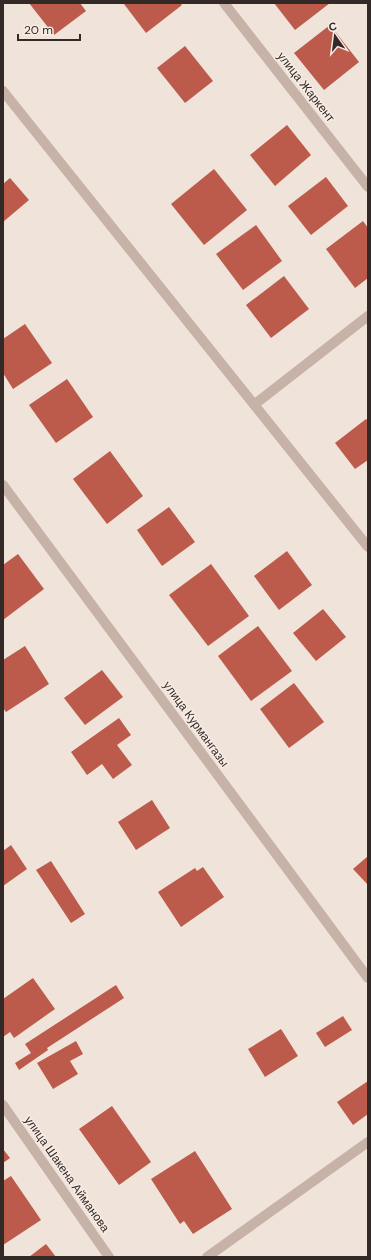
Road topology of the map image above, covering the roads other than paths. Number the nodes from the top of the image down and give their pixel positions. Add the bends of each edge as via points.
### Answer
1 (224, 3) edge
2 (3, 91) edge
3 (368, 187) edge
4 (368, 316) edge
5 (255, 404) junction
6 (3, 485) edge
7 (368, 547) edge
8 (368, 978) edge
9 (3, 1105) edge
10 (368, 1142) edge
11 (109, 1257) edge
12 (207, 1257) edge

1 - 3 street, улица Жаркент
2 - 5 street
4 - 5 street
5 - 7 street
6 - 8 street, улица Курмангазы
9 - 11 street, улица Шакена Айманова
10 - 12 street

